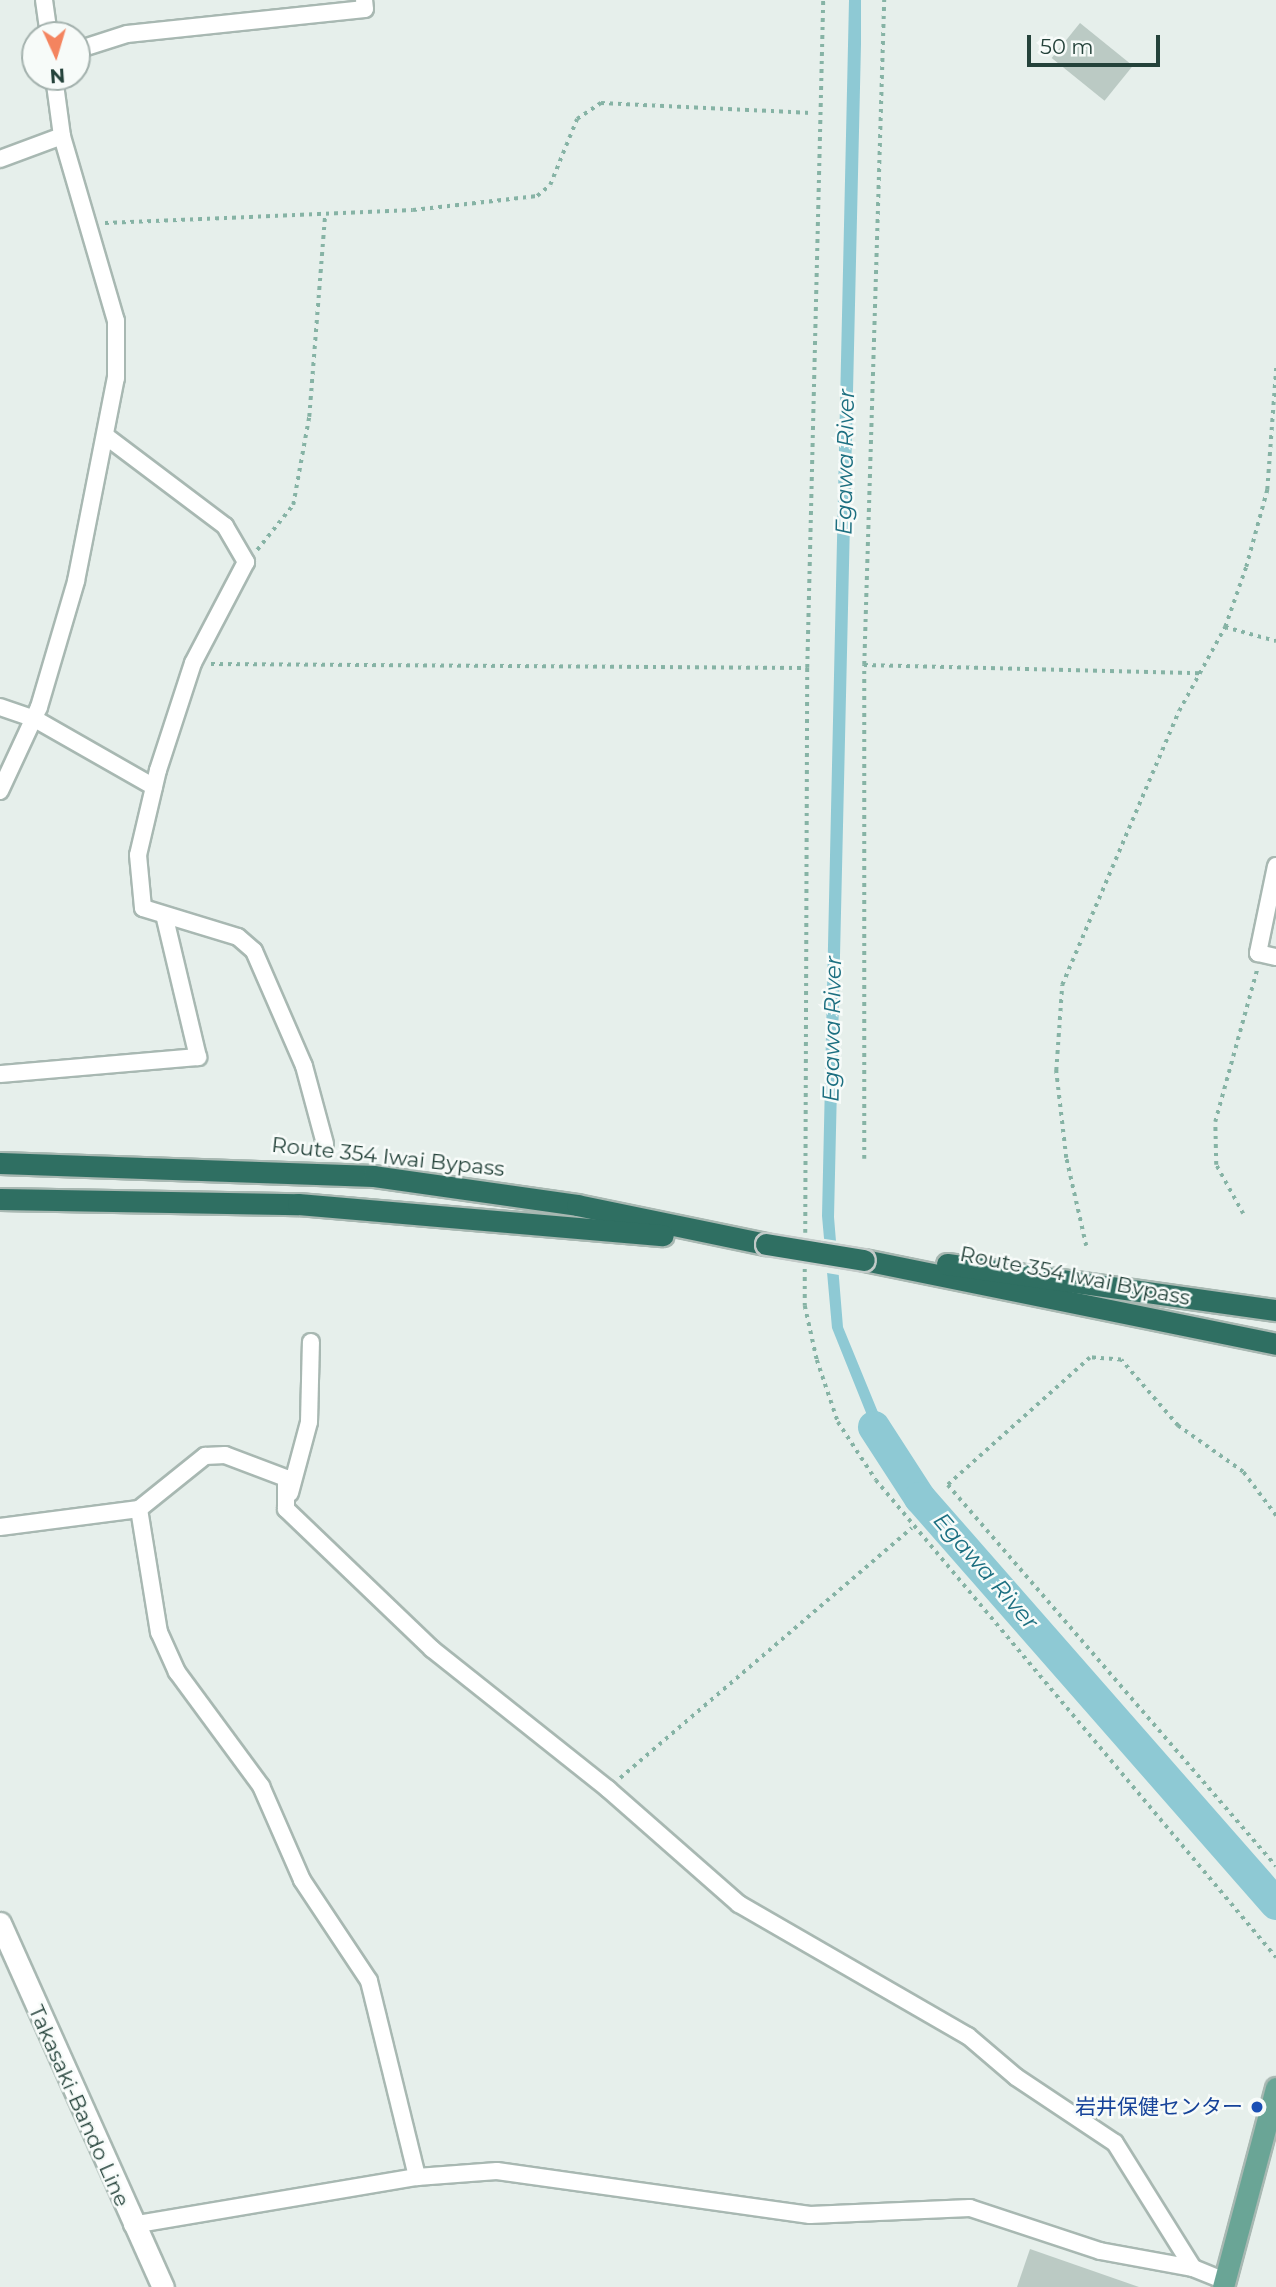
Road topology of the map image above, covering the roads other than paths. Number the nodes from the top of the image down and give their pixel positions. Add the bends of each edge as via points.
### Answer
1 (44, 0) edge
2 (364, 0) edge
3 (47, 21) edge
4 (91, 46) edge
5 (56, 91) edge
6 (62, 136) junction
7 (0, 159) edge
8 (107, 438) junction
9 (0, 707) edge
10 (35, 719) junction
11 (154, 787) junction
12 (0, 790) edge
13 (1276, 866) edge
14 (165, 919) junction
15 (1276, 957) edge
16 (0, 1074) edge
17 (325, 1144) dead end
18 (0, 1164) edge
19 (0, 1199) edge
20 (766, 1244) junction
21 (864, 1260) junction
22 (1276, 1310) edge
23 (311, 1342) dead end
24 (1276, 1344) edge
25 (286, 1509) junction
26 (139, 1510) junction
27 (0, 1527) edge
28 (0, 1923) edge
29 (1276, 2088) edge
30 (417, 2177) junction
31 (132, 2225) junction
32 (1193, 2268) junction
33 (1224, 2284) edge
34 (163, 2287) edge

1 - 3 street
2 - 4 street via 365,9 127,34
5 - 6 street
6 - 7 street
6 - 8 street via 116,321
8 - 10 street via 76,582
8 - 11 street via 225,526 246,562 192,663
9 - 10 street
10 - 11 street
10 - 12 street
11 - 14 street via 136,877 143,908
13 - 15 street via 1258,953
14 - 16 street via 198,1057
14 - 17 street via 238,937 254,951 304,1066
18 - 20 highway, Route 354 Iwai Bypass via 374,1176 578,1205
19 - 20 highway, Route 354 Iwai Bypass via 298,1204
20 - 21 highway, Route 354 Iwai Bypass, bridge
21 - 22 highway, Route 354 Iwai Bypass via 975,1266
21 - 24 highway, Route 354 Iwai Bypass
23 - 25 street via 309,1422
25 - 26 street via 286,1478 225,1455 205,1456
25 - 32 street via 432,1649 608,1788 738,1904 968,2036 1016,2077 1115,2143
26 - 27 street
26 - 30 street via 159,1632 177,1672 261,1786 302,1880 369,1981
28 - 31 main road, Takasaki-Bando Line
29 - 33 main road
30 - 31 street
30 - 32 street via 497,2171 810,2215 970,2208 1100,2251
31 - 34 main road, Takasaki-Bando Line
32 - 33 street

